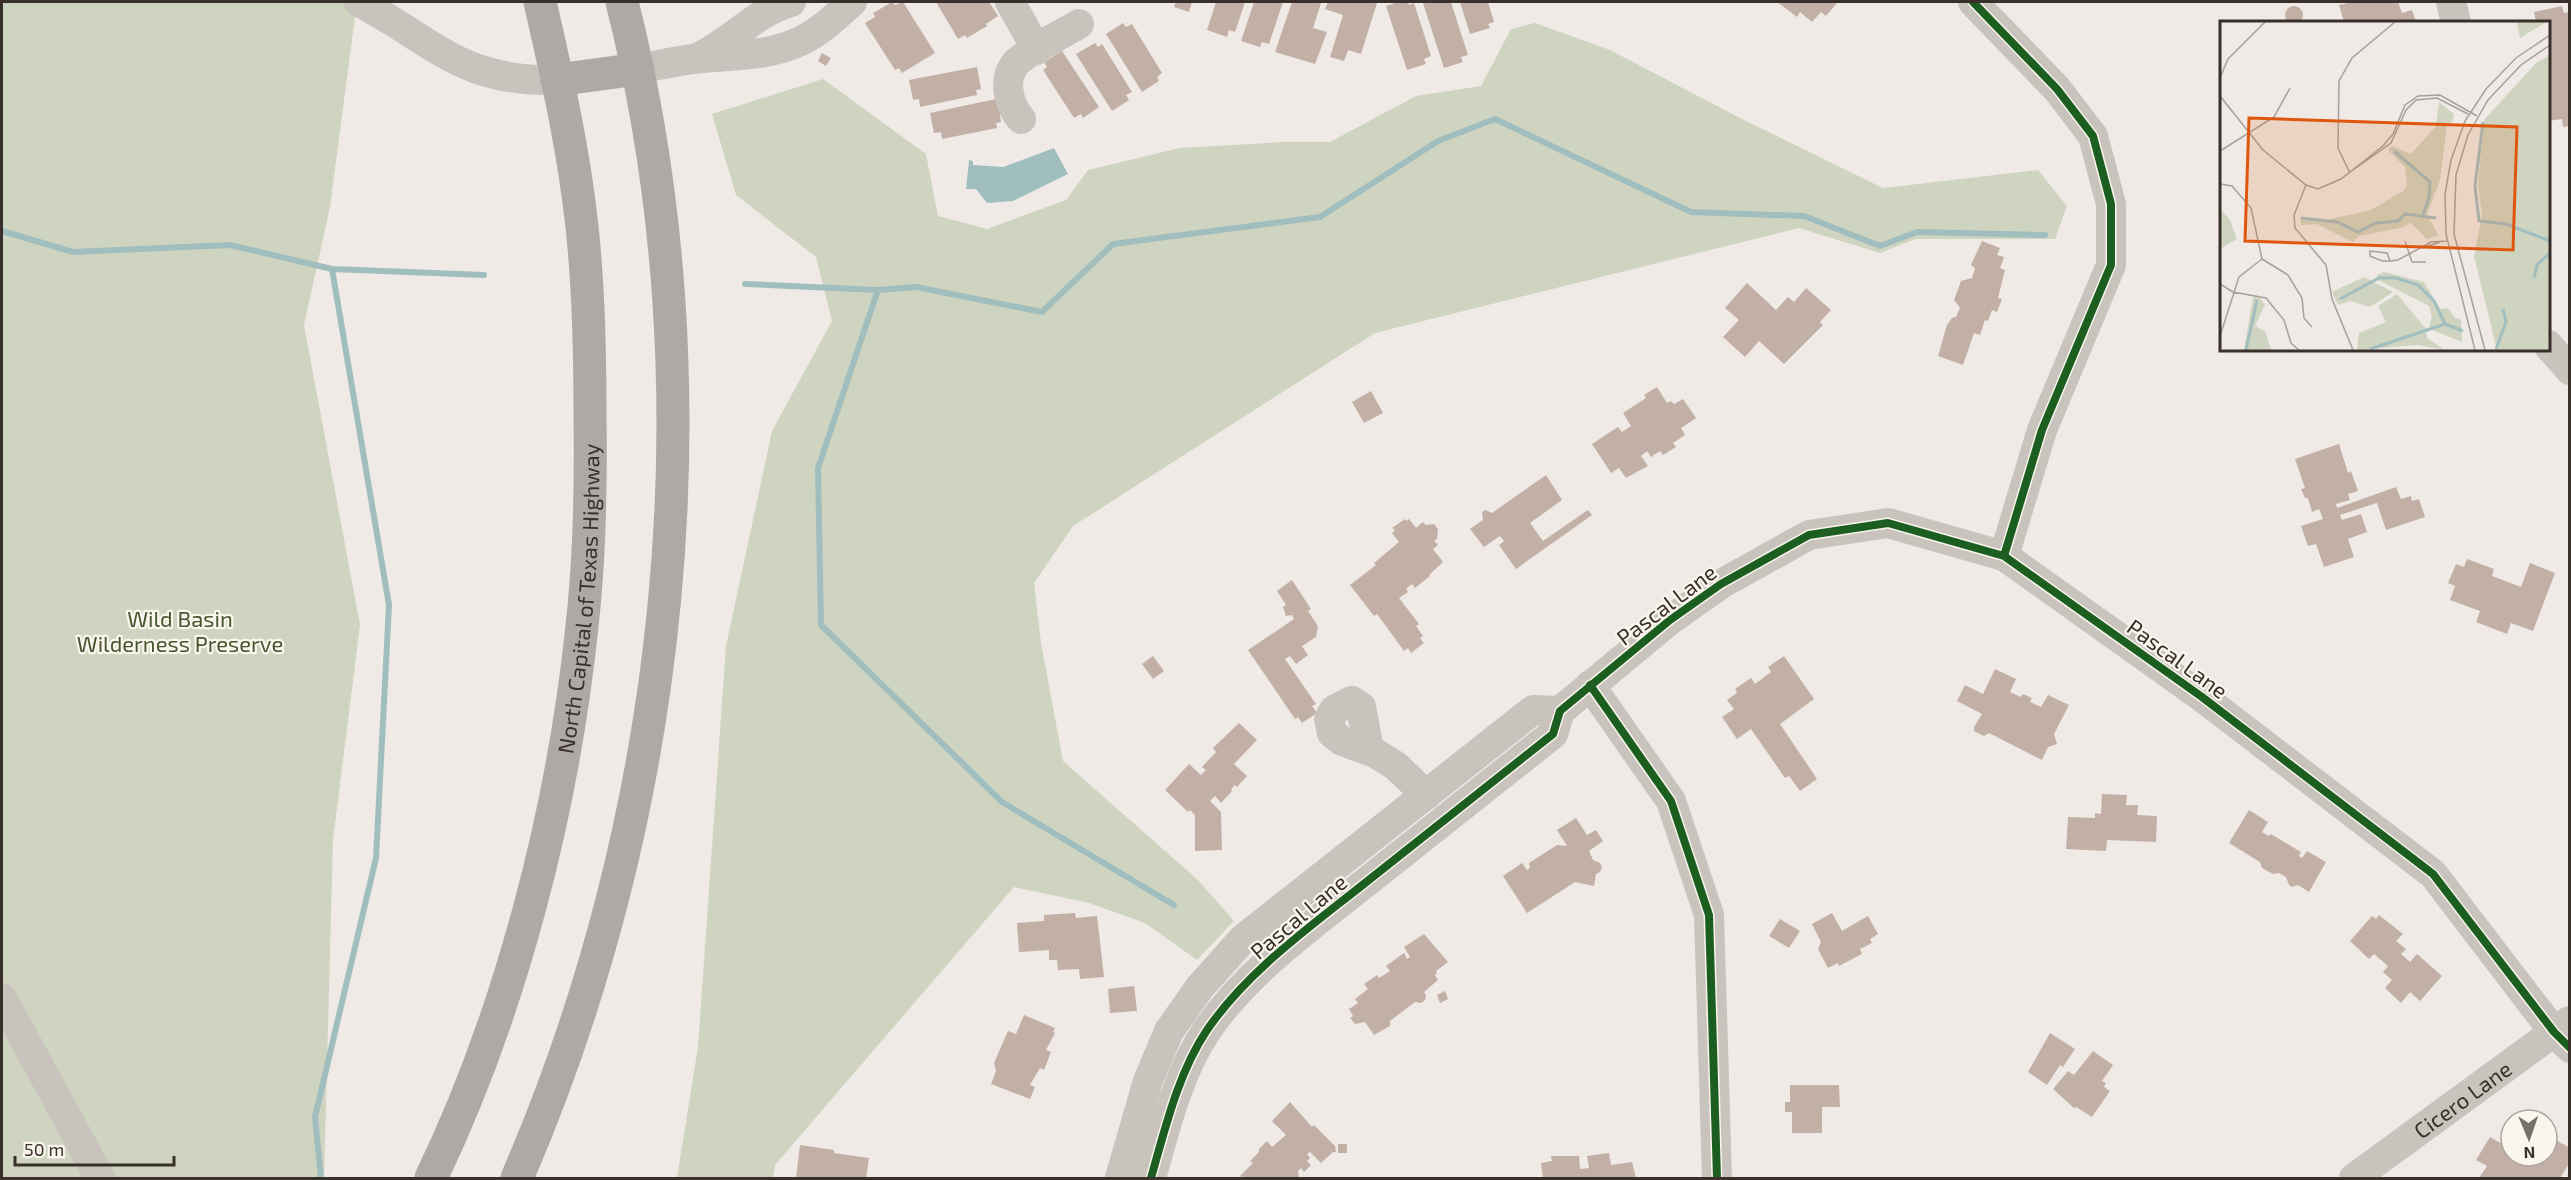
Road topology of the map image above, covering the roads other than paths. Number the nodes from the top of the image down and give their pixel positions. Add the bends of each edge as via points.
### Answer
1 (359, 2) edge
2 (540, 2) edge
3 (622, 2) edge
4 (852, 2) edge
5 (1010, 2) edge
6 (1973, 2) edge
7 (2451, 2) edge
8 (783, 4) edge
9 (2456, 21) edge
10 (1079, 24) dead end
11 (790, 45) junction
12 (1036, 50) junction
13 (695, 59) junction
14 (638, 69) junction
15 (557, 80) junction
16 (1021, 119) dead end
17 (2550, 347) edge
18 (2570, 370) edge
19 (2004, 556) junction
20 (1590, 685) junction
21 (1560, 711) junction
22 (1365, 749) dead end
23 (1426, 795) junction
24 (2, 998) edge
25 (2564, 1034) edge
26 (100, 1179) edge
27 (431, 1179) edge
28 (517, 1179) edge
29 (1120, 1179) edge
30 (1151, 1179) edge
31 (1717, 1179) edge
32 (2354, 1179) edge

1 - 15 street via 427,45 476,70 510,78
2 - 15 highway, North Capital of Texas Highway
3 - 14 highway
4 - 11 street via 824,27
5 - 12 street
6 - 19 street via 2058,89 2093,136 2111,204 2111,265 2042,430
7 - 9 street
8 - 11 street
8 - 13 street via 751,20 715,49
10 - 12 street
11 - 13 street via 752,55
12 - 16 street via 1015,65 1009,80 1010,101
13 - 14 street
14 - 15 highway
14 - 28 highway via 659,199 670,331 671,511 663,606 640,774 614,891 580,1011
15 - 27 highway, North Capital of Texas Highway via 569,135 587,287 591,478 582,623 560,771 521,938 471,1086
17 - 18 street
19 - 20 street, Pascal Lane via 1888,523 1809,535 1721,584
19 - 25 street, Pascal Lane via 2202,697 2433,874
20 - 21 street, Pascal Lane
20 - 31 street via 1671,801 1708,915
21 - 23 street, Pascal Lane via 1533,710
21 - 30 street, Pascal Lane via 1553,734 1279,952 1235,996 1207,1030 1187,1068
22 - 23 street via 1396,766
23 - 29 street, Pascal Lane via 1243,939 1200,987 1169,1031 1148,1081
24 - 26 street
25 - 32 street, Cicero Lane

